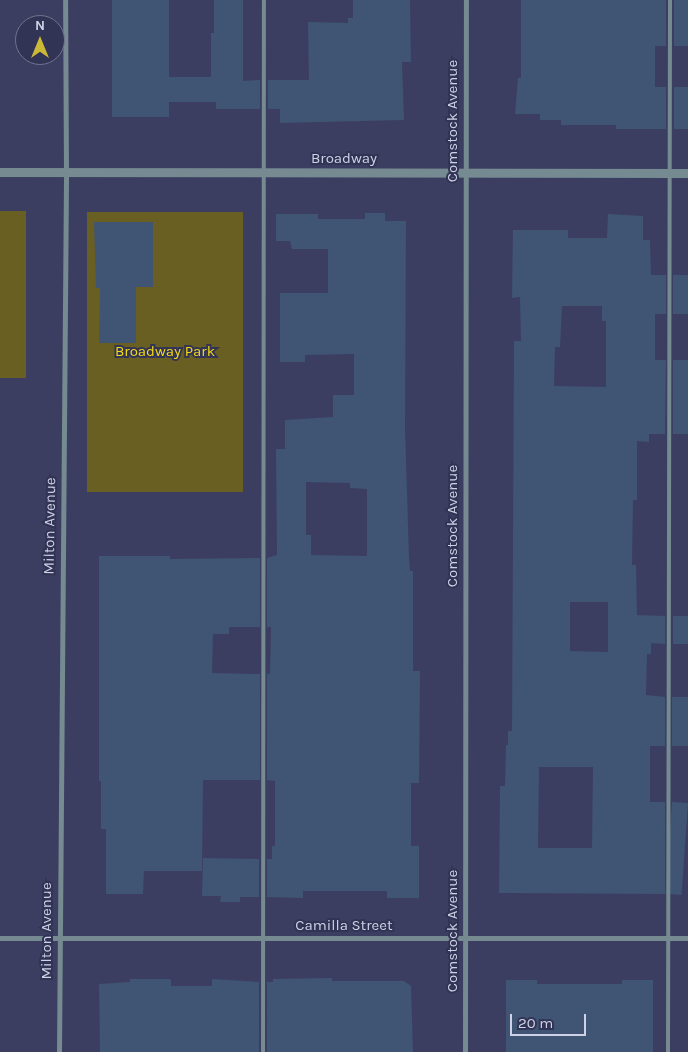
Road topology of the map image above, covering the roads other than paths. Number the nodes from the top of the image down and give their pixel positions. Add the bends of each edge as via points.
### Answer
1 (65, 0) edge
2 (264, 0) edge
3 (466, 0) edge
4 (670, 0) edge
5 (0, 172) edge
6 (66, 172) junction
7 (265, 172) junction
8 (465, 173) junction
9 (670, 173) junction
10 (688, 173) edge
11 (0, 938) edge
12 (59, 938) junction
13 (263, 938) junction
14 (466, 938) junction
15 (667, 938) junction
16 (688, 938) edge
17 (59, 1052) edge
18 (262, 1052) edge
19 (465, 1052) edge
20 (668, 1052) edge

1 - 6 street, Milton Avenue
2 - 7 lane
3 - 8 street, Comstock Avenue
4 - 9 lane
5 - 6 street, Broadway
6 - 7 street, Broadway
6 - 12 street, Milton Avenue
7 - 8 street, Broadway
7 - 13 lane
8 - 9 street, Broadway
8 - 14 street, Comstock Avenue
9 - 10 street, Broadway
9 - 15 lane
11 - 12 street, Camilla Street
12 - 13 street, Camilla Street
12 - 17 street, Milton Avenue
13 - 14 street, Camilla Street
13 - 18 lane
14 - 15 street, Camilla Street
14 - 19 street, Comstock Avenue
15 - 16 street, Camilla Street
15 - 20 lane

